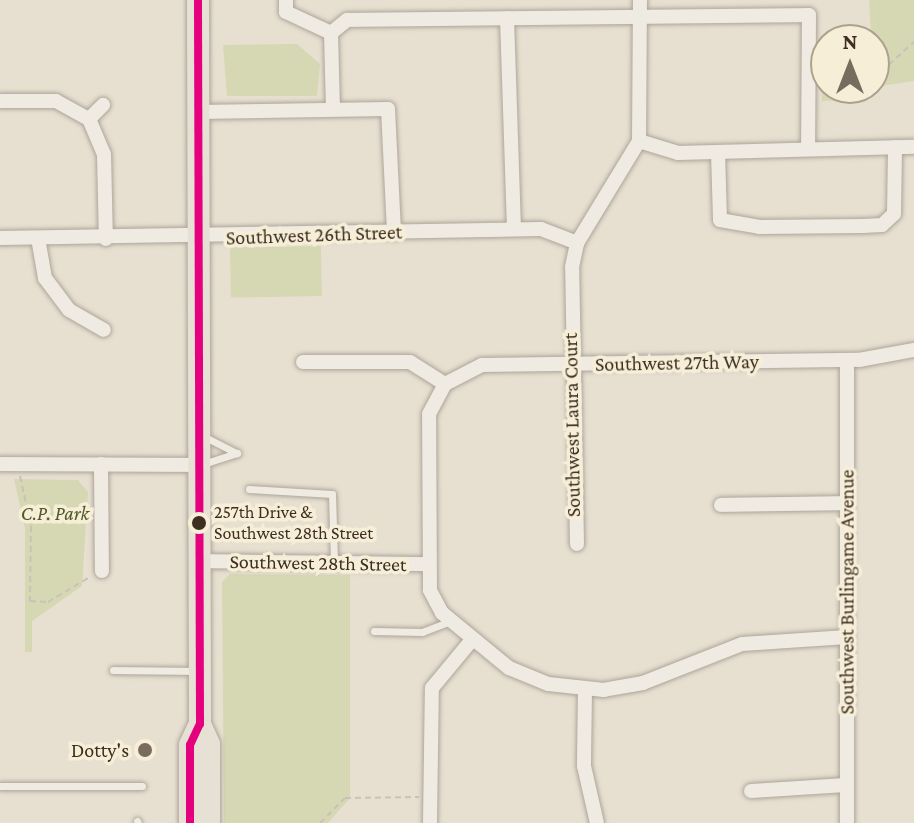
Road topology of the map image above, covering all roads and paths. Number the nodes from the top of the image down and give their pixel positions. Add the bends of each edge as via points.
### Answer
1 (198, 0) edge
2 (286, 0) edge
3 (640, 0) edge
4 (641, 16) junction
5 (507, 18) junction
6 (331, 33) junction
7 (914, 42) edge
8 (890, 64) edge
9 (809, 94) joint
10 (0, 101) edge
11 (103, 105) dead end
12 (333, 109) junction
13 (199, 112) junction
14 (89, 119) junction
15 (639, 141) junction
16 (895, 147) junction
17 (914, 147) edge
18 (808, 148) junction
19 (718, 152) junction
20 (514, 229) junction
21 (394, 233) junction
22 (0, 238) edge
23 (38, 238) junction
24 (200, 238) junction
25 (106, 239) junction
26 (577, 243) junction
27 (104, 330) dead end
28 (914, 350) edge
29 (847, 360) junction
30 (303, 362) dead end
31 (571, 365) junction
32 (445, 384) junction
33 (201, 435) junction
34 (0, 464) edge
35 (17, 464) junction
36 (101, 464) junction
37 (201, 465) junction
38 (249, 489) dead end
39 (847, 503) junction
40 (721, 505) dead end
41 (577, 544) dead end
42 (201, 561) junction
43 (334, 563) junction
44 (426, 564) junction
45 (102, 571) joint
46 (450, 621) junction
47 (374, 631) dead end
48 (847, 637) junction
49 (471, 641) junction
50 (113, 670) dead end
51 (200, 671) junction
52 (585, 690) junction
53 (200, 724) junction
54 (846, 785) junction
55 (0, 786) edge
56 (142, 786) dead end
57 (751, 791) dead end
58 (430, 797) junction
59 (190, 823) edge
60 (209, 823) edge
61 (320, 823) edge
62 (430, 823) edge
63 (597, 823) edge
64 (847, 823) edge

1 - 13 main road
2 - 6 street via 286,12
3 - 4 street
4 - 5 street
4 - 9 street via 809,15
4 - 15 street
5 - 6 street via 347,20
5 - 20 street
6 - 12 street
7 - 8 path
9 - 18 street
10 - 14 street via 56,101
11 - 14 street
12 - 13 street
12 - 21 street via 388,109
13 - 24 main road
14 - 25 street via 104,154
15 - 19 street via 678,153
15 - 26 street
16 - 17 street
16 - 18 street
16 - 19 street via 894,214 882,225 759,227 720,220
18 - 19 street
20 - 21 street, Southwest 26th Street
20 - 26 street, Southwest 26th Street via 551,231
21 - 24 street, Southwest 26th Street
22 - 23 street, Southwest 26th Street
23 - 25 street, Southwest 26th Street
23 - 27 street via 45,278 69,310
24 - 25 street, Southwest 26th Street
24 - 33 main road
26 - 31 street, Southwest Laura Court
28 - 29 street, Southwest 27th Way
29 - 31 street, Southwest 27th Way
29 - 39 street, Southwest Burlingame Avenue
30 - 32 street via 410,362
31 - 32 street, Southwest 27th Way via 482,365
31 - 41 street, Southwest Laura Court
32 - 44 street via 428,428
33 - 37 main road
33 - 37 lane via 237,453
34 - 35 street
35 - 36 street
35 - 45 path via 31,526 30,601 48,602
36 - 37 street
36 - 45 street
37 - 42 main road
38 - 43 lane via 332,494
39 - 40 street
39 - 48 street, Southwest Burlingame Avenue
42 - 43 street, Southwest 28th Street
42 - 51 main road
43 - 44 street, Southwest 28th Street
44 - 46 street, Southwest 28th Street via 430,590
46 - 47 lane via 422,632
46 - 49 street, Southwest 28th Street
48 - 52 street, Southwest 28th Street via 742,644 643,683
48 - 54 street, Southwest Burlingame Avenue
49 - 52 street, Southwest 28th Street via 525,676
49 - 58 street via 432,688
50 - 51 lane
51 - 53 main road
52 - 63 street via 584,766
53 - 59 main road via 190,745
53 - 60 main road via 209,744
54 - 57 street
54 - 64 street, Southwest Burlingame Avenue
55 - 56 lane
58 - 61 path via 345,798
58 - 62 street

